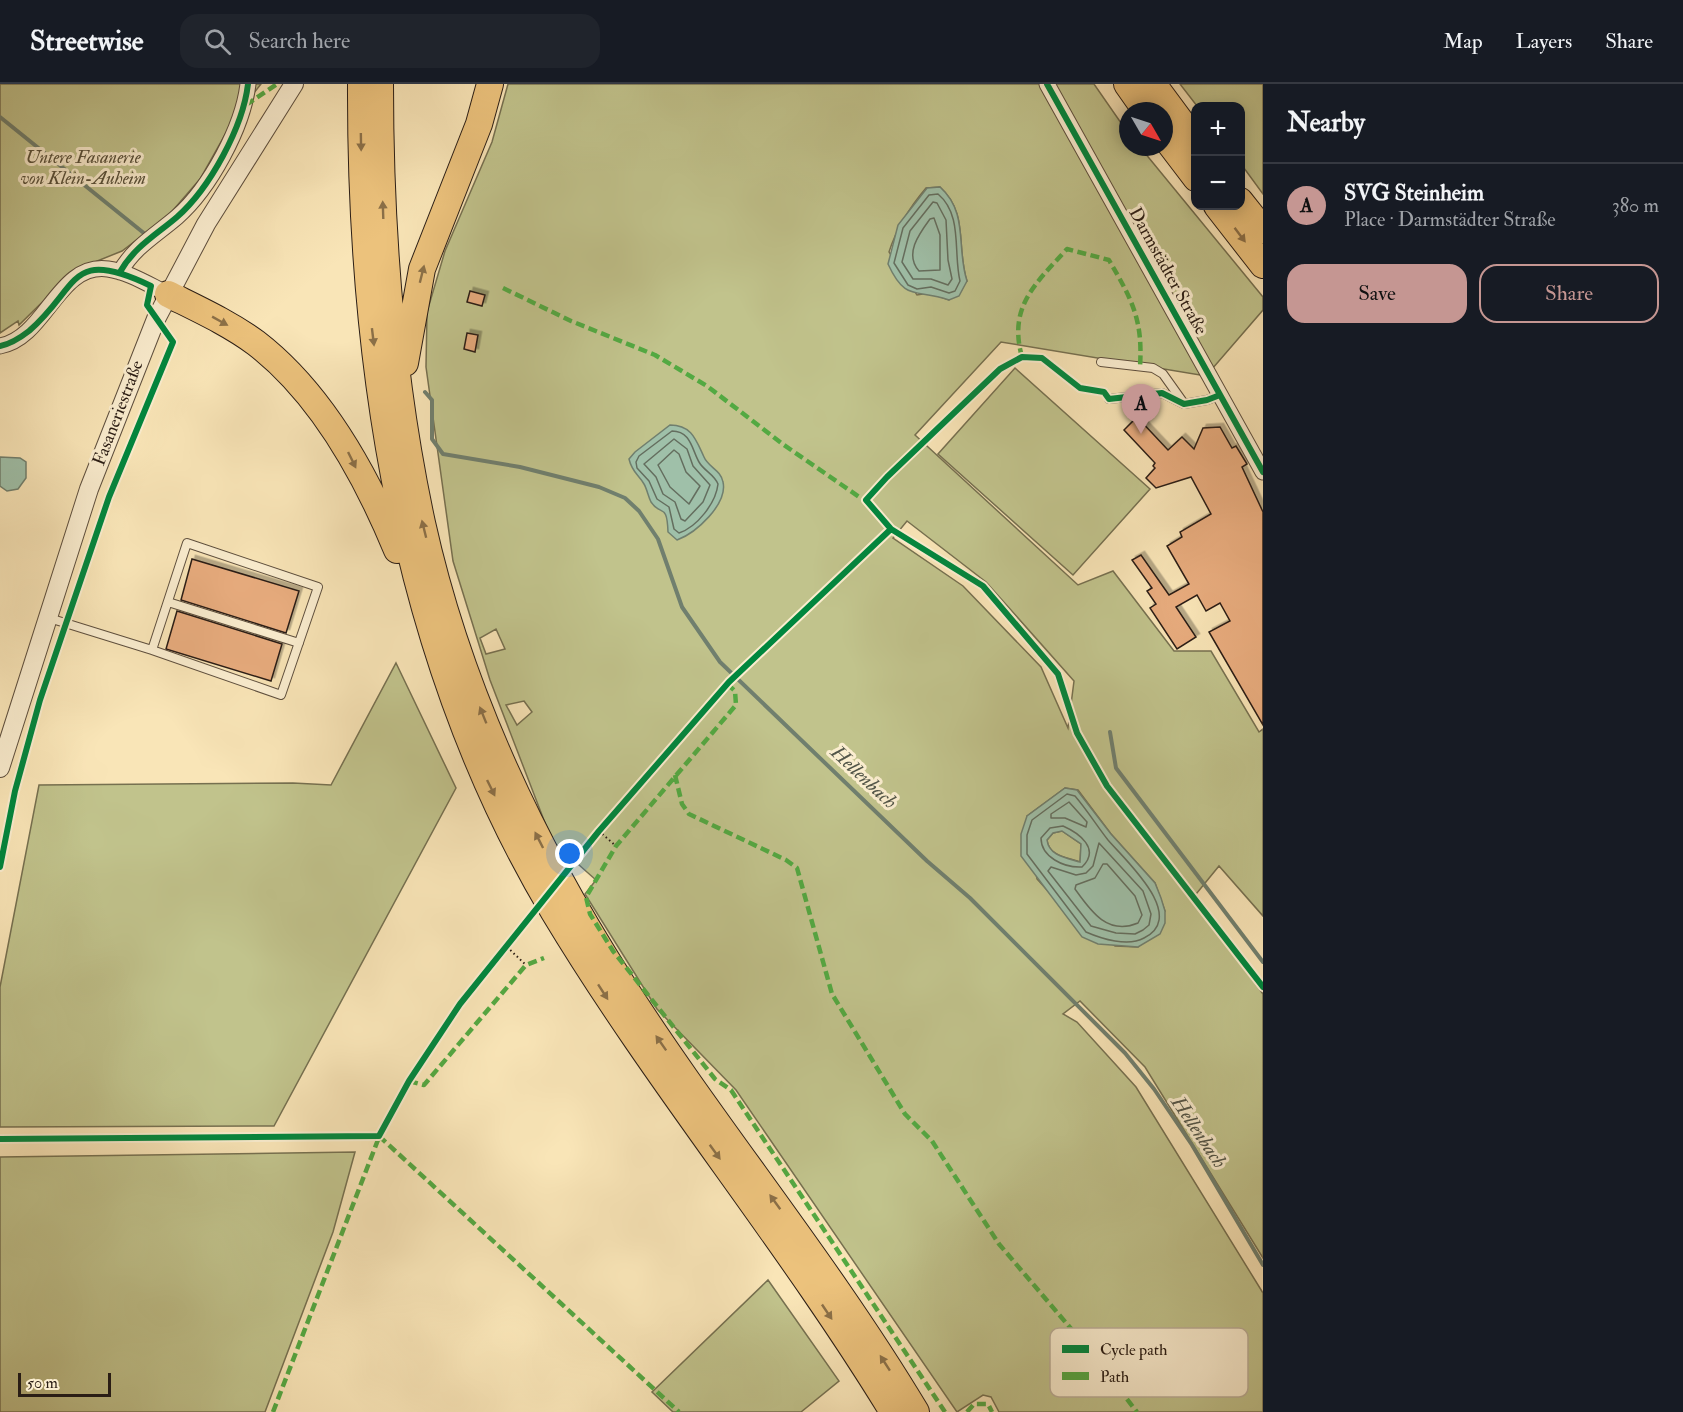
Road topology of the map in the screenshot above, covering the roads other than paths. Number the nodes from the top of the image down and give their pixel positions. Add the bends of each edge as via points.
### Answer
1 (248, 84) edge
2 (294, 84) edge
3 (361, 84) edge
4 (380, 84) edge
5 (490, 84) edge
6 (1047, 84) edge
7 (1127, 84) edge
8 (1153, 84) edge
9 (1140, 102) edge
10 (1191, 135) edge
11 (1173, 148) edge
12 (1191, 171) edge
13 (1245, 207) edge
14 (1220, 210) edge
15 (1263, 230) edge
16 (1263, 265) edge
17 (120, 272) junction
18 (159, 290) junction
19 (0, 346) edge
20 (1101, 362) dead end
21 (400, 393) junction
22 (1220, 395) junction
23 (1109, 399) dead end
24 (1184, 404) junction
25 (1263, 472) edge
26 (168, 602) junction
27 (48, 617) junction
28 (299, 642) junction
29 (152, 650) junction
30 (440, 655) junction
31 (0, 768) edge
32 (893, 1412) edge
33 (916, 1412) edge

1 - 17 street via 246,105 234,136 196,195 178,216 135,251
2 - 18 street, Fasaneriestraße
3 -> 30 highway via 363,231 387,443 409,555
21 -> 4 highway via 383,222
21 -> 5 highway via 422,269 479,124
6 - 22 street, Darmstädter Straße
7 - 9 highway
8 - 10 highway
11 - 12 highway
13 - 15 highway
14 -> 16 highway
17 - 18 street
17 - 19 street via 102,269 80,276 32,328
18 - 27 street, Fasaneriestraße
18 -> 30 highway via 256,343 307,392 338,432 389,530
20 - 24 lane via 1153,368 1163,374
33 -> 21 highway via 831,1281 636,1005 538,839 469,680 440,588 423,524
22 - 24 lane
22 - 25 street, Darmstädter Straße
23 - 24 lane via 1162,393
26 - 28 lane
26 - 28 lane via 188,543 318,587
26 - 29 lane
27 - 29 lane
27 - 31 street, Fasaneriestraße
28 - 29 lane via 281,695
30 -> 32 highway via 485,776 553,910 634,1038 774,1234

